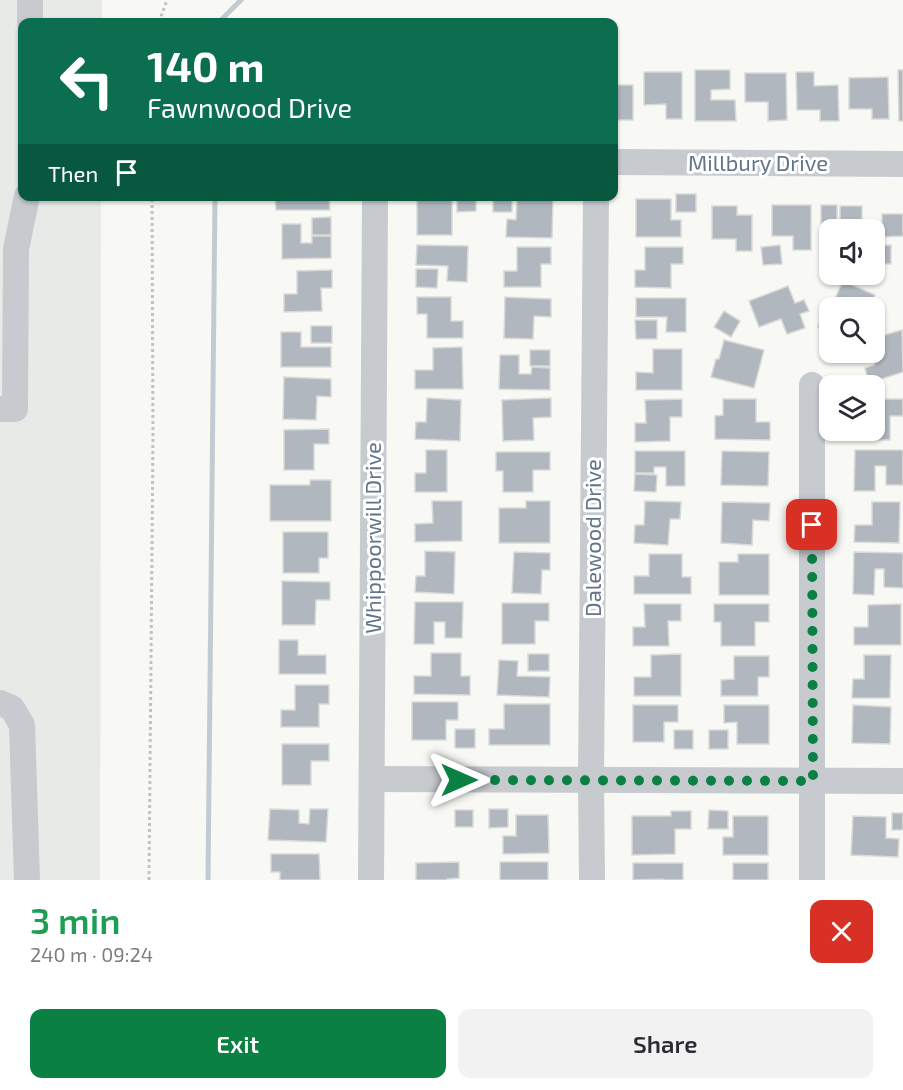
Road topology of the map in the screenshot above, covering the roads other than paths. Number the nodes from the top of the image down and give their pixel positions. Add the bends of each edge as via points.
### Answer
1 (30, 0) edge
2 (30, 18) edge
3 (618, 162) edge
4 (903, 164) edge
5 (26, 201) edge
6 (375, 201) edge
7 (596, 201) edge
8 (812, 385) dead end
9 (0, 409) edge
10 (0, 703) edge
11 (372, 779) junction
12 (591, 780) junction
13 (813, 781) junction
14 (903, 781) edge
15 (27, 880) edge
16 (371, 880) edge
17 (592, 880) edge
18 (812, 880) edge

1 - 2 street
3 - 4 street, Millbury Drive
5 - 9 street via 16,249 15,409
6 - 11 street, Whippoorwill Drive
7 - 12 street, Dalewood Drive
8 - 13 street
10 - 15 street via 12,708 22,725
11 - 12 street
11 - 16 street, Whippoorwill Drive
12 - 13 street
12 - 17 street, Dalewood Drive
13 - 14 street
13 - 18 street

